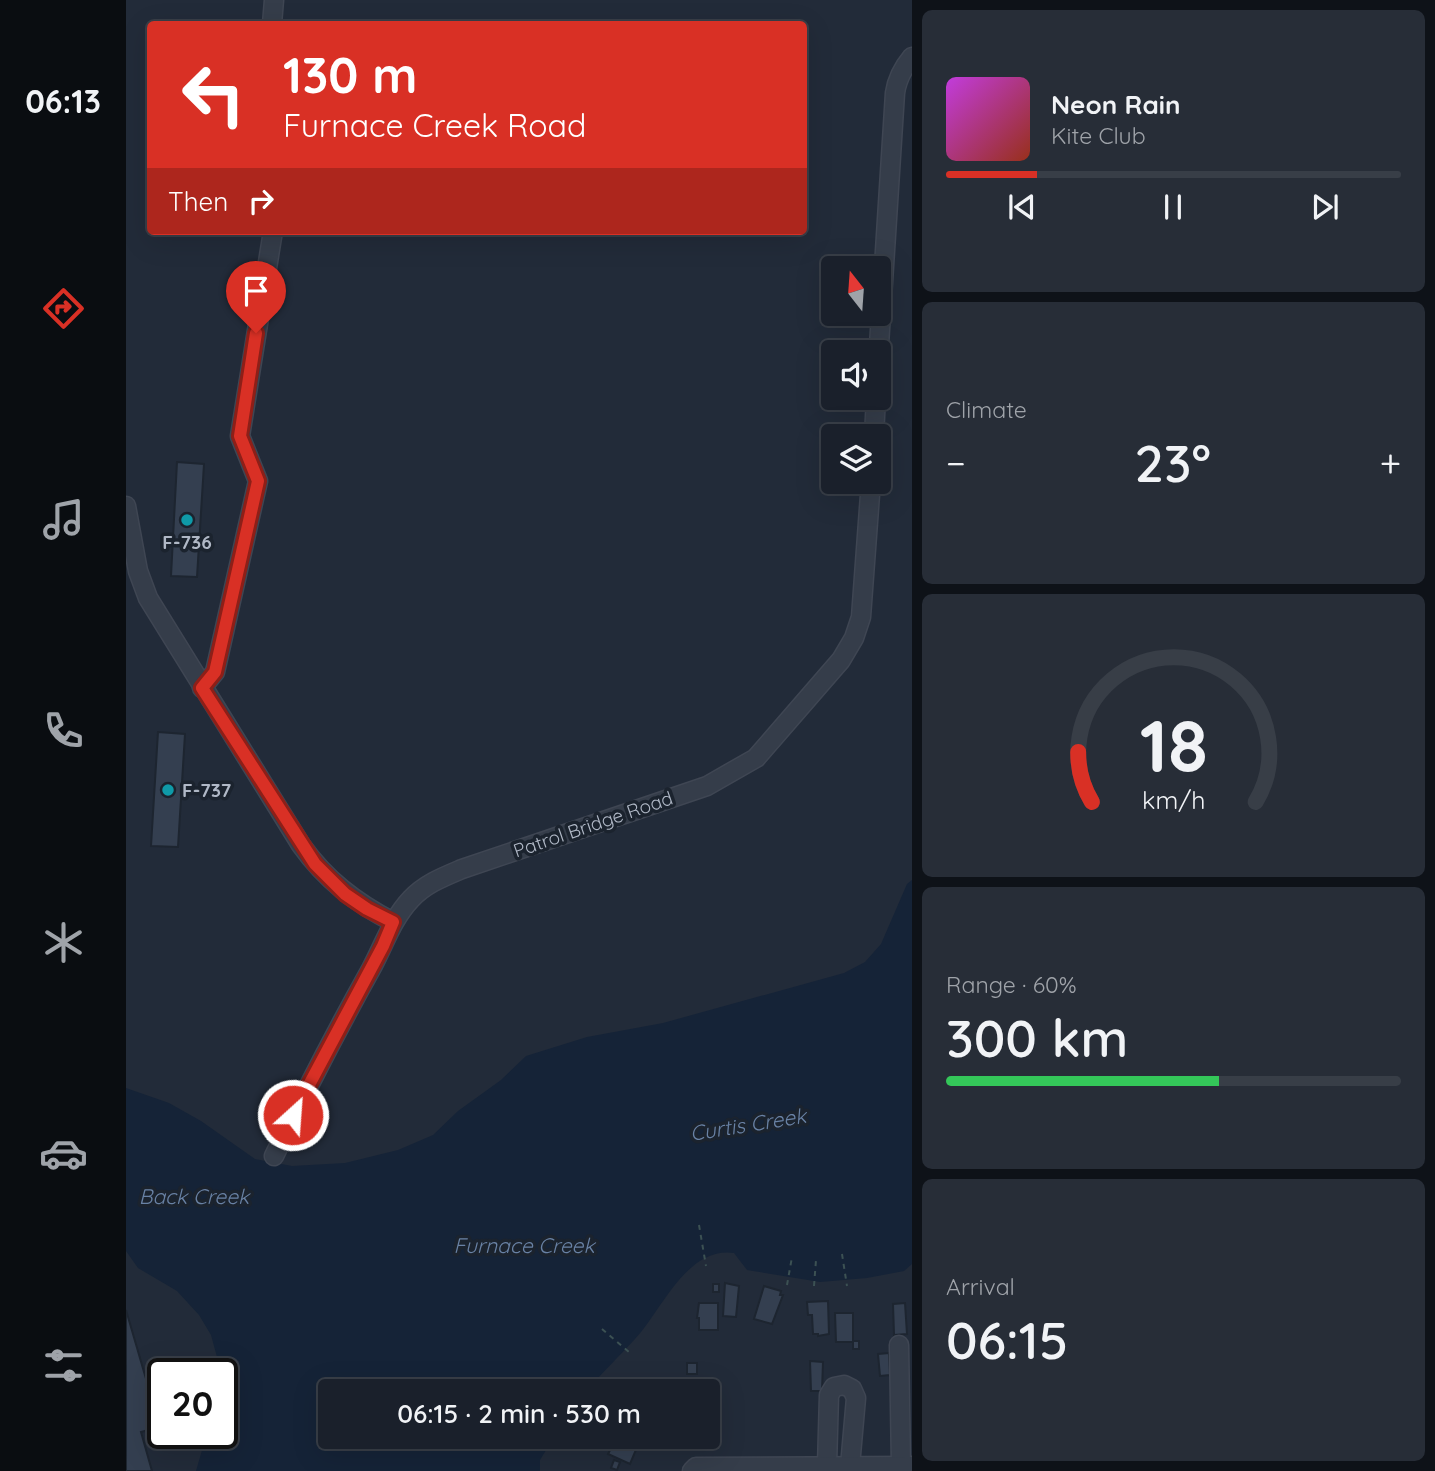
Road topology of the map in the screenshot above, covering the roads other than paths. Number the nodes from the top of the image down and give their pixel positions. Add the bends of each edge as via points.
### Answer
1 (274, 0) edge
2 (272, 21) edge
3 (912, 57) edge
4 (272, 235) edge
5 (879, 340) edge
6 (870, 494) edge
7 (126, 506) edge
8 (202, 688) junction
9 (393, 922) junction
10 (274, 1156) dead end
11 (899, 1345) dead end
12 (827, 1466) junction
13 (850, 1466) junction
14 (906, 1466) edge
15 (694, 1469) edge

1 - 2 street
3 - 5 street via 895,93
4 - 8 street via 240,436 258,481 215,672
6 - 9 street, Patrol Bridge Road via 861,617 855,638 756,758 707,786 434,881 412,898
7 - 8 street via 148,598
8 - 9 street via 315,864 345,894
9 - 10 street, Patrol Bridge Road
11 - 14 street
12 - 13 street
12 - 13 street via 829,1395 838,1385 852,1389 856,1398
12 - 15 street
13 - 14 street

